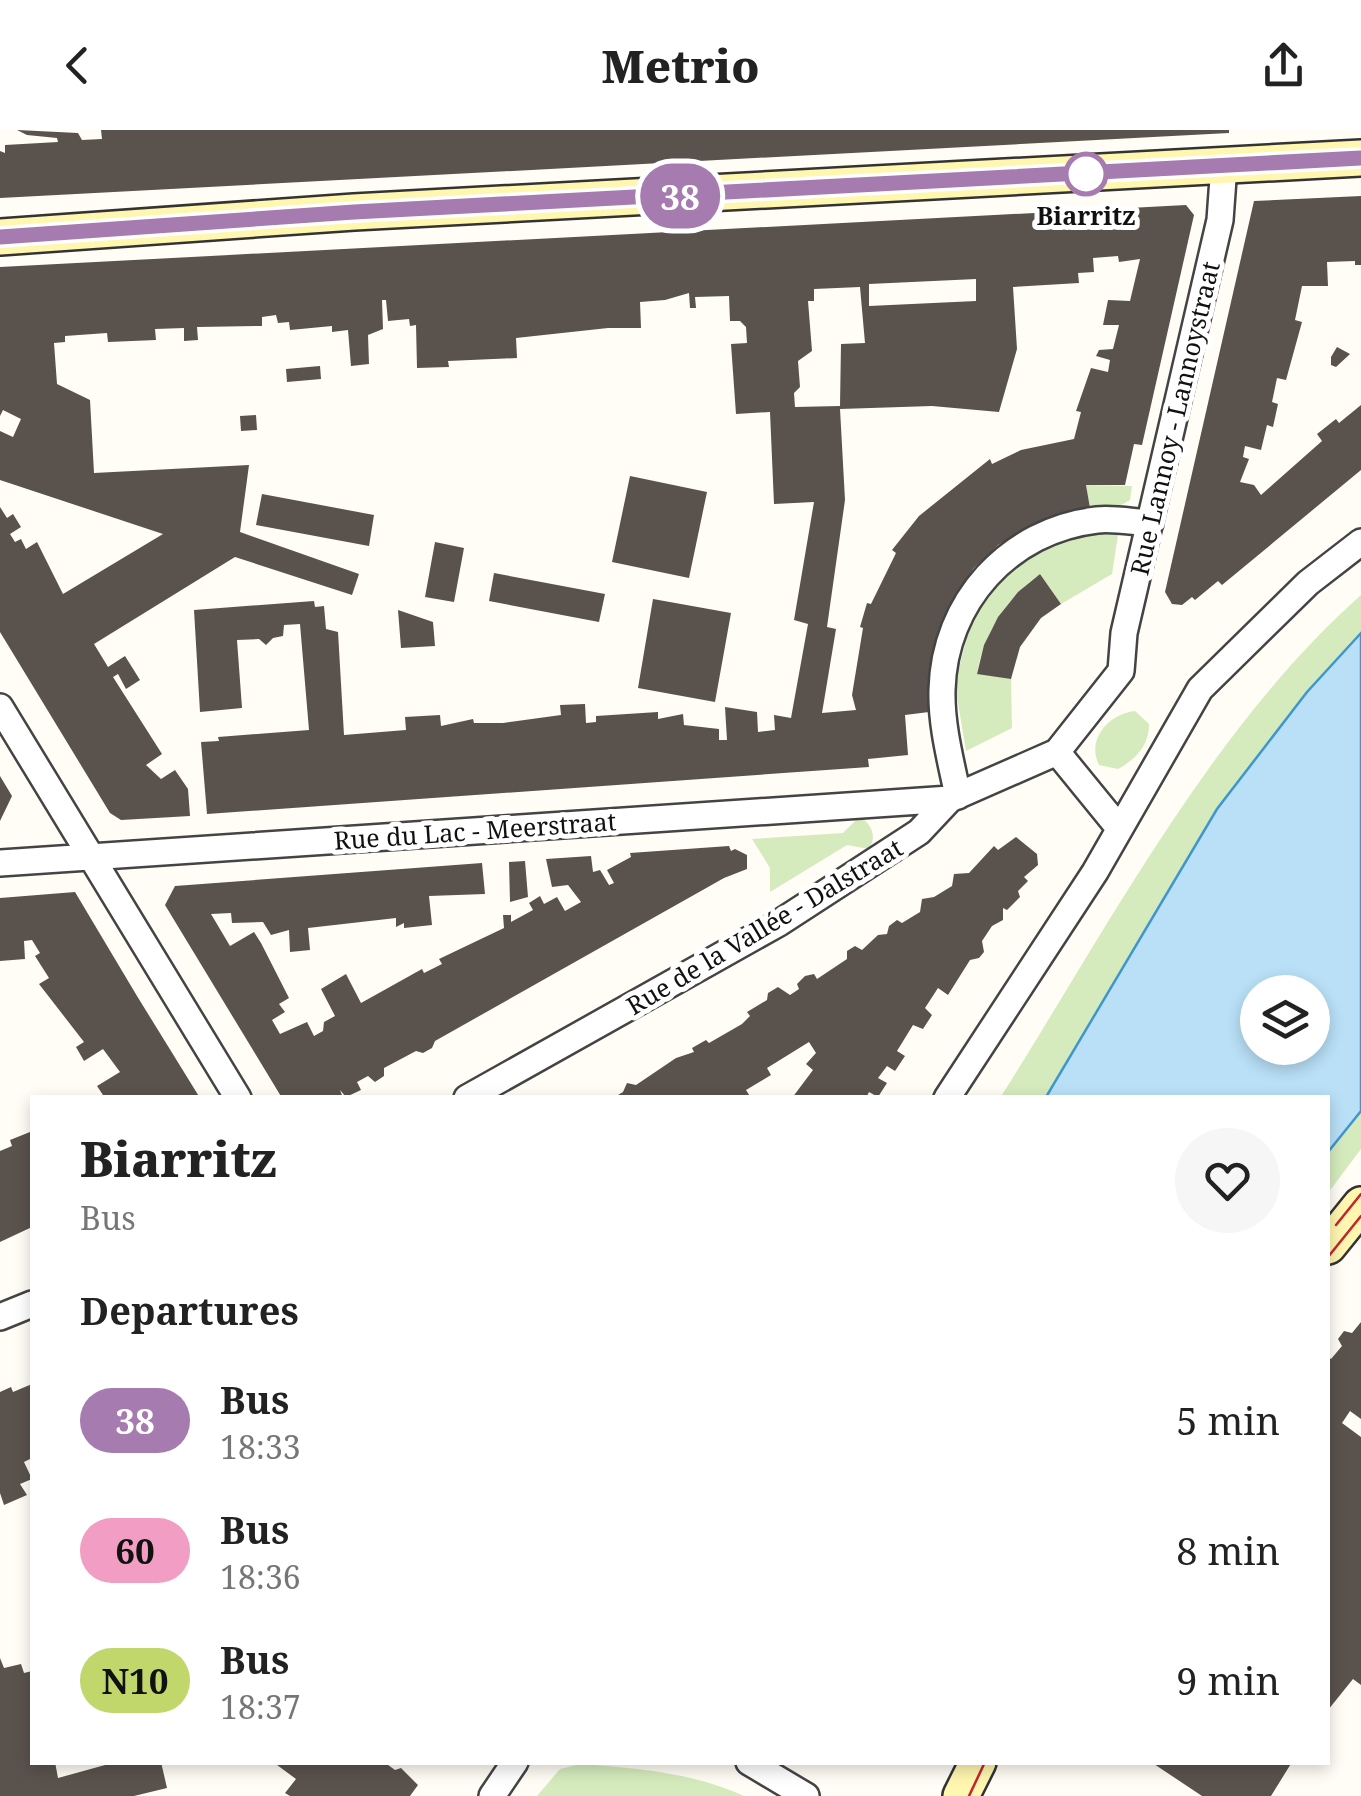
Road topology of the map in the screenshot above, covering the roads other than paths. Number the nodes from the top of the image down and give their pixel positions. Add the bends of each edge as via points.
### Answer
1 (1361, 158) edge
2 (1224, 165) junction
3 (0, 237) edge
4 (1150, 523) junction
5 (1361, 542) edge
6 (0, 707) edge
7 (1057, 752) junction
8 (954, 798) junction
9 (1118, 828) junction
10 (92, 856) junction
11 (0, 863) edge
12 (236, 1095) edge
13 (472, 1095) edge
14 (950, 1095) edge
15 (1361, 1205) edge
16 (1330, 1244) edge
17 (30, 1305) edge
18 (0, 1317) edge
19 (512, 1765) edge
20 (754, 1765) edge
21 (977, 1765) edge
22 (492, 1796) edge
23 (806, 1796) edge
24 (962, 1796) edge

1 - 2 main road
2 - 3 main road
2 - 4 street, Rue Lannoy - Lannoystraat via 1220,220
4 - 7 street, Rue Lannoy - Lannoystraat via 1121,671
4 - 8 street via 1097,520 1037,536 986,572 952,626 942,690
5 - 9 street via 1308,583 1200,690
6 - 10 street
7 - 8 street, Rue de la Vallée - Dalstraat
7 - 9 street
8 - 10 street, Rue du Lac - Meerstraat
8 - 13 street, Rue de la Vallée - Dalstraat via 919,832 778,923
9 - 14 street
10 - 11 street, Rue du Lac - Meerstraat
10 - 12 street
15 - 16 main road
17 - 18 street
19 - 22 street
20 - 23 street
21 - 24 main road

